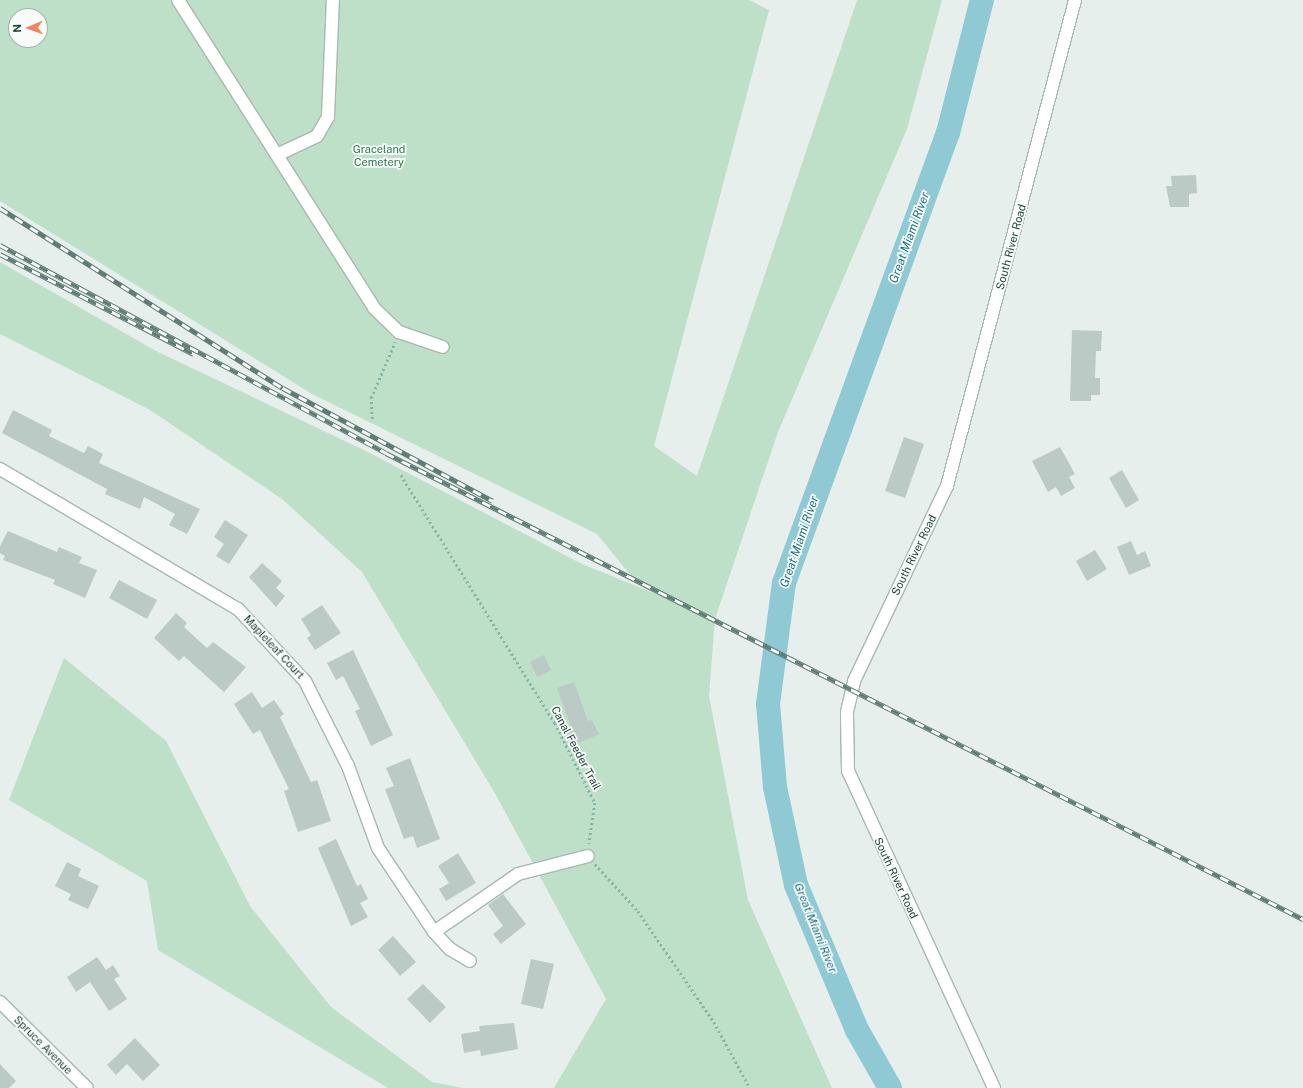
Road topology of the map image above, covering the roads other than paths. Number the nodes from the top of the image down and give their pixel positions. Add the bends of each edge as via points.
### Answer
1 (178, 0) edge
2 (333, 0) edge
3 (1075, 0) edge
4 (279, 154) junction
5 (444, 347) dead end
6 (0, 469) edge
7 (588, 856) road end
8 (434, 932) junction
9 (470, 961) dead end
10 (0, 1002) edge
11 (87, 1088) edge
12 (994, 1088) edge

1 - 4 street
2 - 4 street via 328,117 317,136
3 - 12 street, South River Road via 947,486 854,680 847,712 848,770
4 - 5 street via 374,308 399,332
6 - 8 street, Mapleleaf Court via 244,615 305,681 348,766 378,848
7 - 8 street via 518,874
8 - 9 street, Mapleleaf Court via 450,949
10 - 11 street, Spruce Avenue

